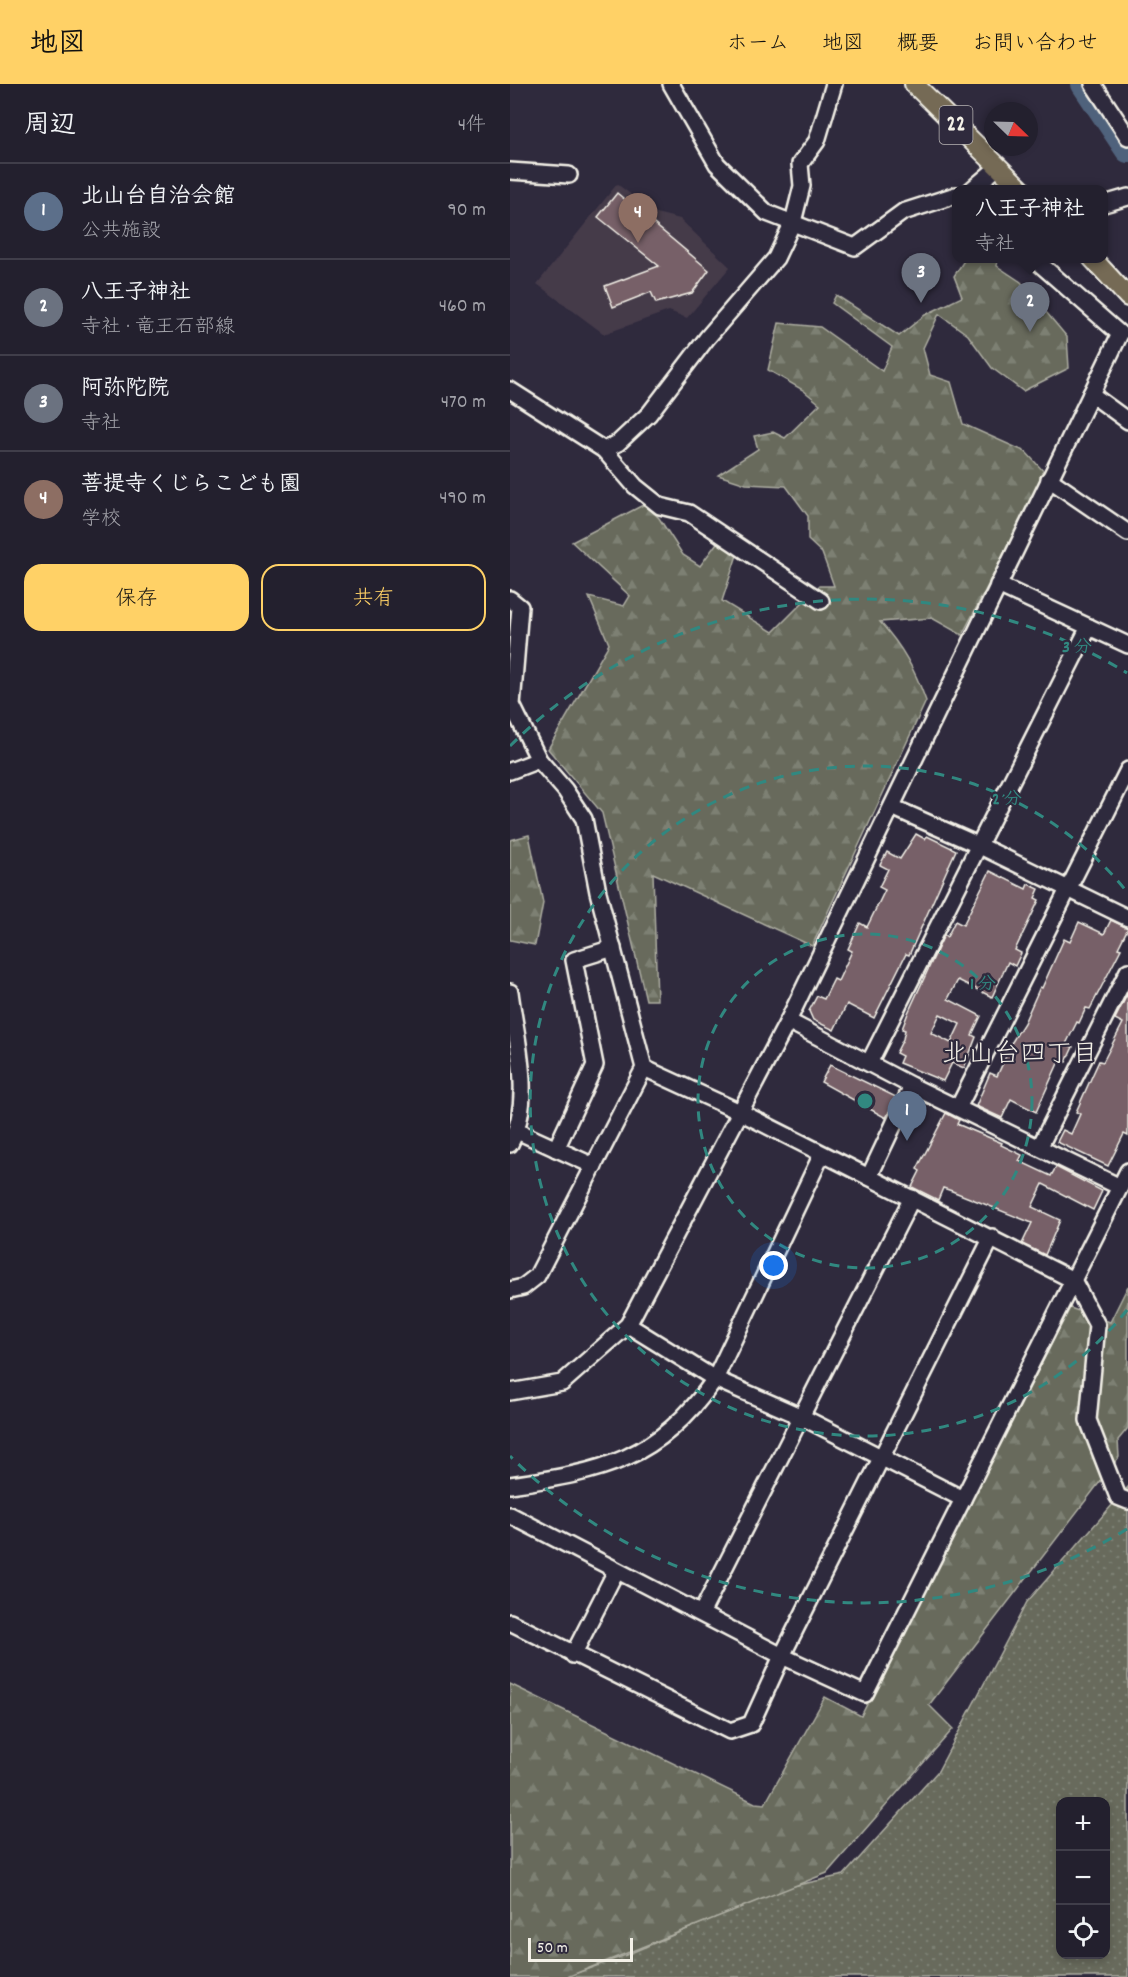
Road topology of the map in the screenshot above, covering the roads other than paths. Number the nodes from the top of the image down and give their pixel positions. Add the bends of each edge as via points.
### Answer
1 (834, 84) edge
2 (914, 84) edge
3 (1093, 84) edge
4 (677, 86) edge
5 (1128, 137) edge
6 (998, 167) junction
7 (510, 171) edge
8 (569, 175) dead end
9 (976, 185) edge
10 (1018, 185) edge
11 (952, 197) edge
12 (1128, 197) edge
13 (1108, 203) edge
14 (793, 222) junction
15 (1040, 263) edge
16 (1097, 263) edge
17 (1128, 297) edge
18 (510, 390) edge
19 (1090, 394) junction
20 (1128, 421) edge
21 (604, 450) junction
22 (1049, 479) junction
23 (1128, 533) edge
24 (998, 585) junction
25 (510, 599) edge
26 (821, 601) dead end
27 (1089, 627) junction
28 (1128, 645) edge
29 (539, 760) junction
30 (1128, 770) edge
31 (510, 771) edge
32 (892, 807) junction
33 (980, 846) junction
34 (1068, 890) junction
35 (1128, 918) edge
36 (613, 948) junction
37 (1128, 970) edge
38 (510, 992) edge
39 (788, 1021) junction
40 (869, 1064) junction
41 (644, 1068) junction
42 (912, 1086) junction
43 (958, 1108) junction
44 (740, 1112) junction
45 (514, 1138) edge
46 (1040, 1146) junction
47 (556, 1149) junction
48 (822, 1154) junction
49 (594, 1166) junction
50 (1128, 1171) edge
51 (869, 1177) junction
52 (1120, 1188) junction
53 (912, 1198) junction
54 (992, 1238) junction
55 (1073, 1280) junction
56 (510, 1290) edge
57 (628, 1325) junction
58 (715, 1379) junction
59 (510, 1392) edge
60 (802, 1417) junction
61 (883, 1458) junction
62 (510, 1485) edge
63 (963, 1499) junction
64 (1128, 1501) edge
65 (510, 1515) edge
66 (616, 1571) junction
67 (702, 1612) junction
68 (510, 1622) edge
69 (573, 1654) junction
70 (782, 1656) junction

1 - 14 street via 817,141 800,164 802,186
2 - 6 main road, 22
3 - 5 street
4 - 14 street via 717,164 767,213
6 - 9 street
6 - 10 main road, 22
7 - 8 street
11 - 14 street via 903,212 855,247
12 - 13 street
14 - 21 street via 776,258 707,338 649,414 618,443
15 - 19 street via 1120,334
16 - 17 main road
18 - 21 street
19 - 20 street
19 - 22 street
21 - 26 street via 660,506 689,513
22 - 23 street
22 - 24 street
24 - 27 street
24 - 32 street
25 - 29 street via 520,607 513,705
27 - 28 street
27 - 33 street
29 - 31 street
29 - 36 street via 584,819
30 - 34 street
32 - 33 street
32 - 39 street
33 - 34 street
33 - 40 street
34 - 35 street
34 - 43 street
36 - 41 street
36 - 47 street via 574,960 595,1065
37 - 46 street
38 - 45 street via 523,1094
39 - 40 street
39 - 44 street
40 - 42 street
41 - 44 street
41 - 49 street
42 - 43 street
42 - 51 street
43 - 46 street
44 - 48 street
44 - 57 street
45 - 47 street
46 - 52 street
47 - 49 street
48 - 51 street
48 - 58 street
49 - 56 street via 537,1276 523,1287
50 - 52 street
51 - 53 street
52 - 55 street
53 - 54 street
53 - 60 street
54 - 55 street
54 - 61 street
55 - 63 street
55 - 64 street via 1097,1325 1088,1420 1118,1497
57 - 58 street
57 - 59 street via 562,1383
58 - 60 street
58 - 62 street via 696,1405 664,1436 636,1454 603,1468
60 - 61 street
60 - 67 street
61 - 63 street
61 - 70 street
63 - 70 street via 865,1694
65 - 66 street
66 - 67 street
66 - 69 street
67 - 70 street
68 - 69 street
69 - 70 street via 730,1731 751,1724

